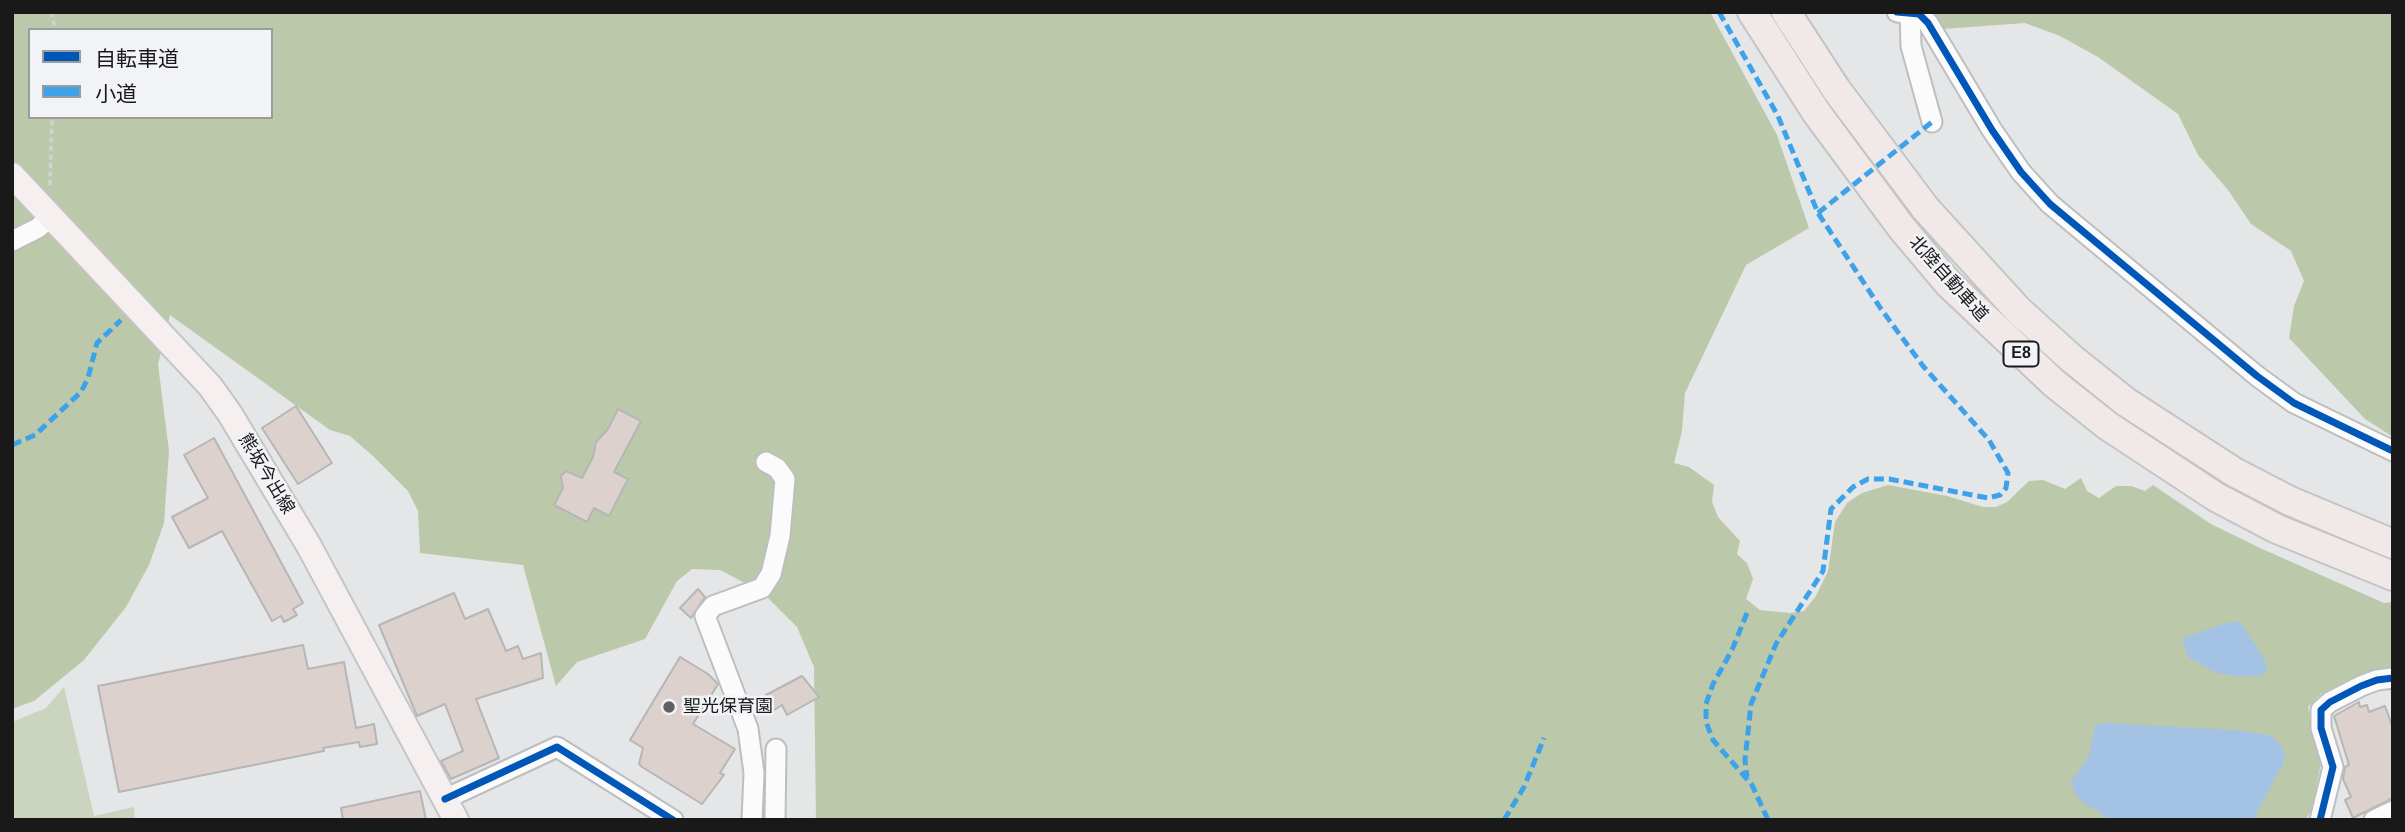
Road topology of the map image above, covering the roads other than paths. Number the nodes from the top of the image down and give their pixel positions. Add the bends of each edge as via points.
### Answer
1 (1752, 12) edge
2 (1786, 12) edge
3 (1903, 13) edge
4 (1932, 122) dead end
5 (12, 175) edge
6 (52, 215) junction
7 (12, 241) edge
8 (2393, 451) edge
9 (766, 462) dead end
10 (2393, 544) edge
11 (2393, 576) edge
12 (2393, 678) edge
13 (776, 749) dead end
14 (450, 809) edge
15 (2393, 811) edge
16 (673, 820) edge
17 (752, 820) edge
18 (775, 820) edge
19 (2319, 820) edge
20 (2374, 820) edge

1 - 11 highway, 北陸自動車道 / E8 via 1816,112 1901,227 1948,283 2055,384 2108,426 2216,496 2277,529
2 - 10 highway, 北陸自動車道 / E8 via 1836,89 1926,209 2018,310 2071,358 2126,402 2234,472
3 - 4 street
3 - 8 street via 1919,14 1928,23 1992,130 2050,204 2257,376 2294,402
5 - 6 main road, 熊坂今出線
6 - 7 street
6 - 14 main road, 熊坂今出線 via 230,414 309,547
9 - 17 street via 785,479 771,574 762,588 713,606 705,616 748,729 754,773
12 - 19 street via 2361,686 2321,710 2321,728 2333,767
13 - 18 street
14 - 16 street via 557,747
15 - 20 street

